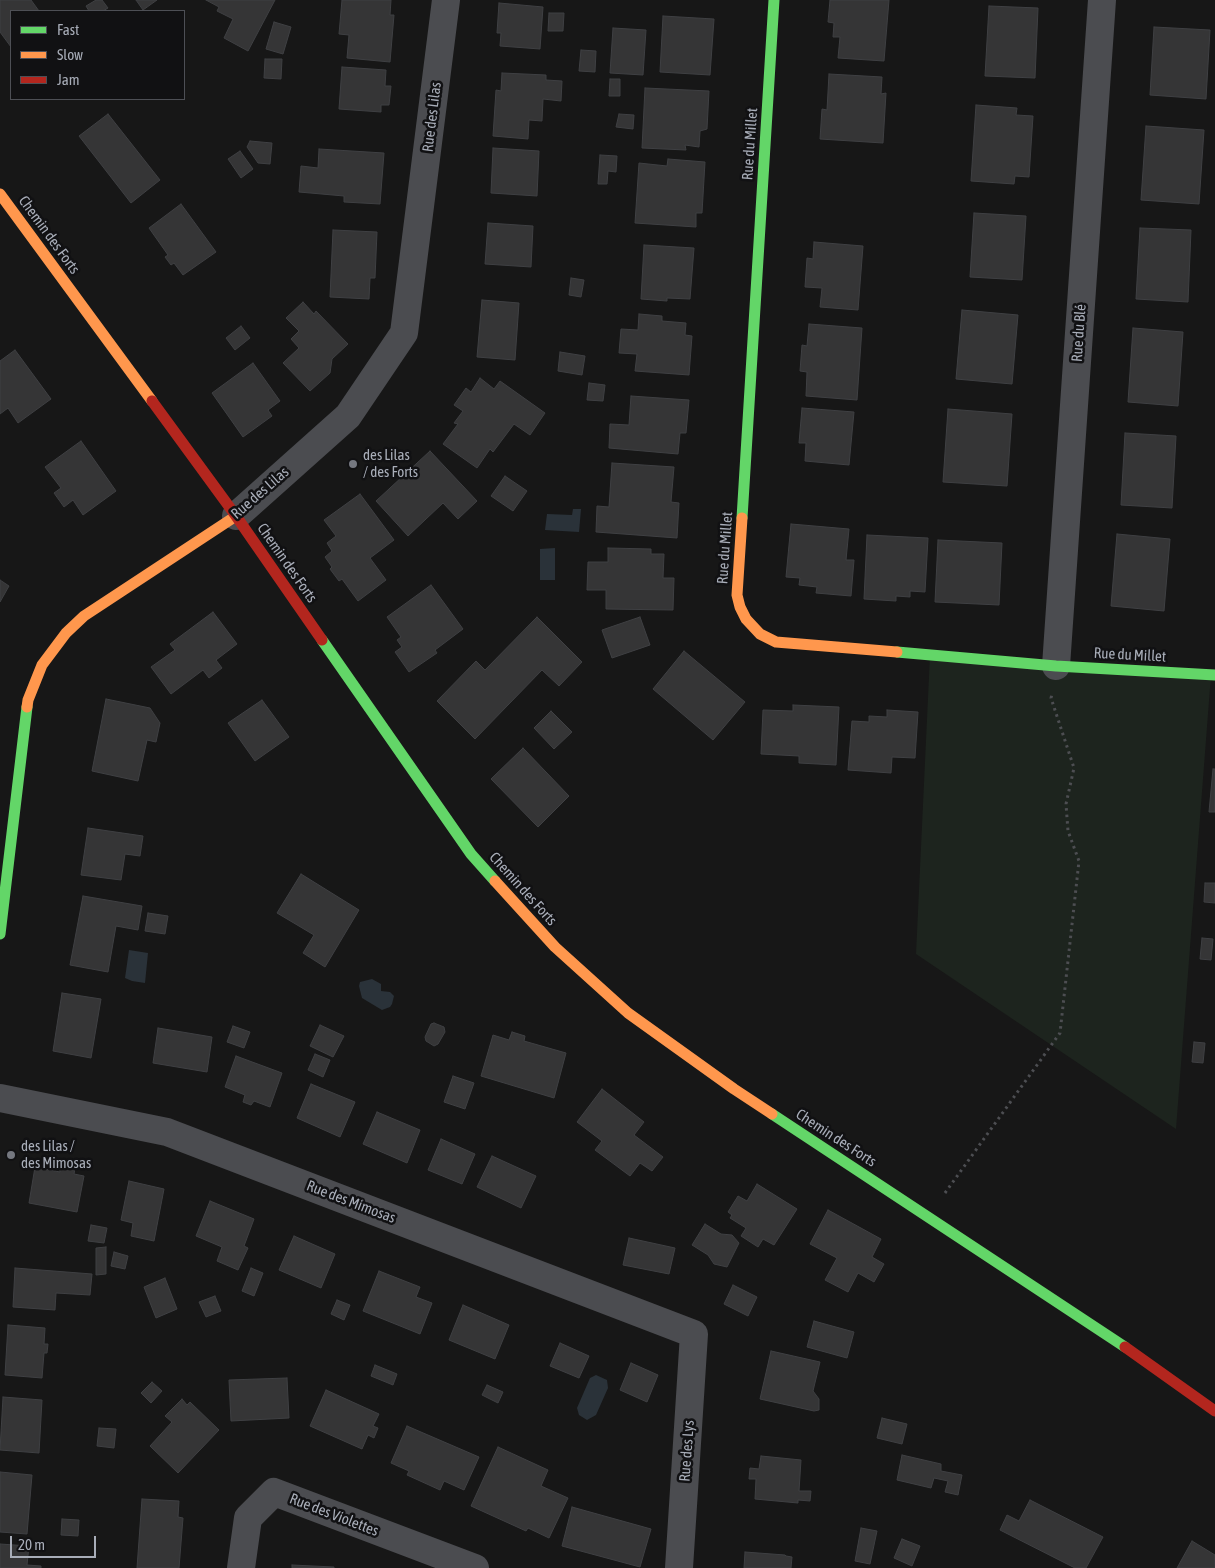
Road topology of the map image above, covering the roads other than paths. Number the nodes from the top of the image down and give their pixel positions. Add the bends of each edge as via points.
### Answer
1 (446, 0) edge
2 (774, 0) edge
3 (1102, 0) edge
4 (0, 194) edge
5 (236, 516) junction
6 (1056, 666) junction
7 (1215, 675) edge
8 (8, 792) edge
9 (0, 934) edge
10 (0, 1098) edge
11 (694, 1334) joint
12 (1215, 1411) edge
13 (241, 1568) edge
14 (475, 1568) edge
15 (679, 1568) edge

1 - 5 street, Rue des Lilas via 404,333 348,416
2 - 6 street, Rue du Millet via 737,595 740,608 760,634 776,642
3 - 6 street, Rue du Blé
4 - 5 street, Chemin des Forts
5 - 8 street, Rue des Lilas via 84,616 66,633 42,665 28,700
5 - 12 street, Chemin des Forts via 471,854 555,946 628,1013 734,1089 1109,1336
6 - 7 street, Rue du Millet
8 - 9 street, Rue des Lilas
10 - 11 street, Rue des Mimosas via 167,1132
11 - 15 street, Rue des Lys
13 - 14 street, Rue des Violettes via 248,1518 274,1492

